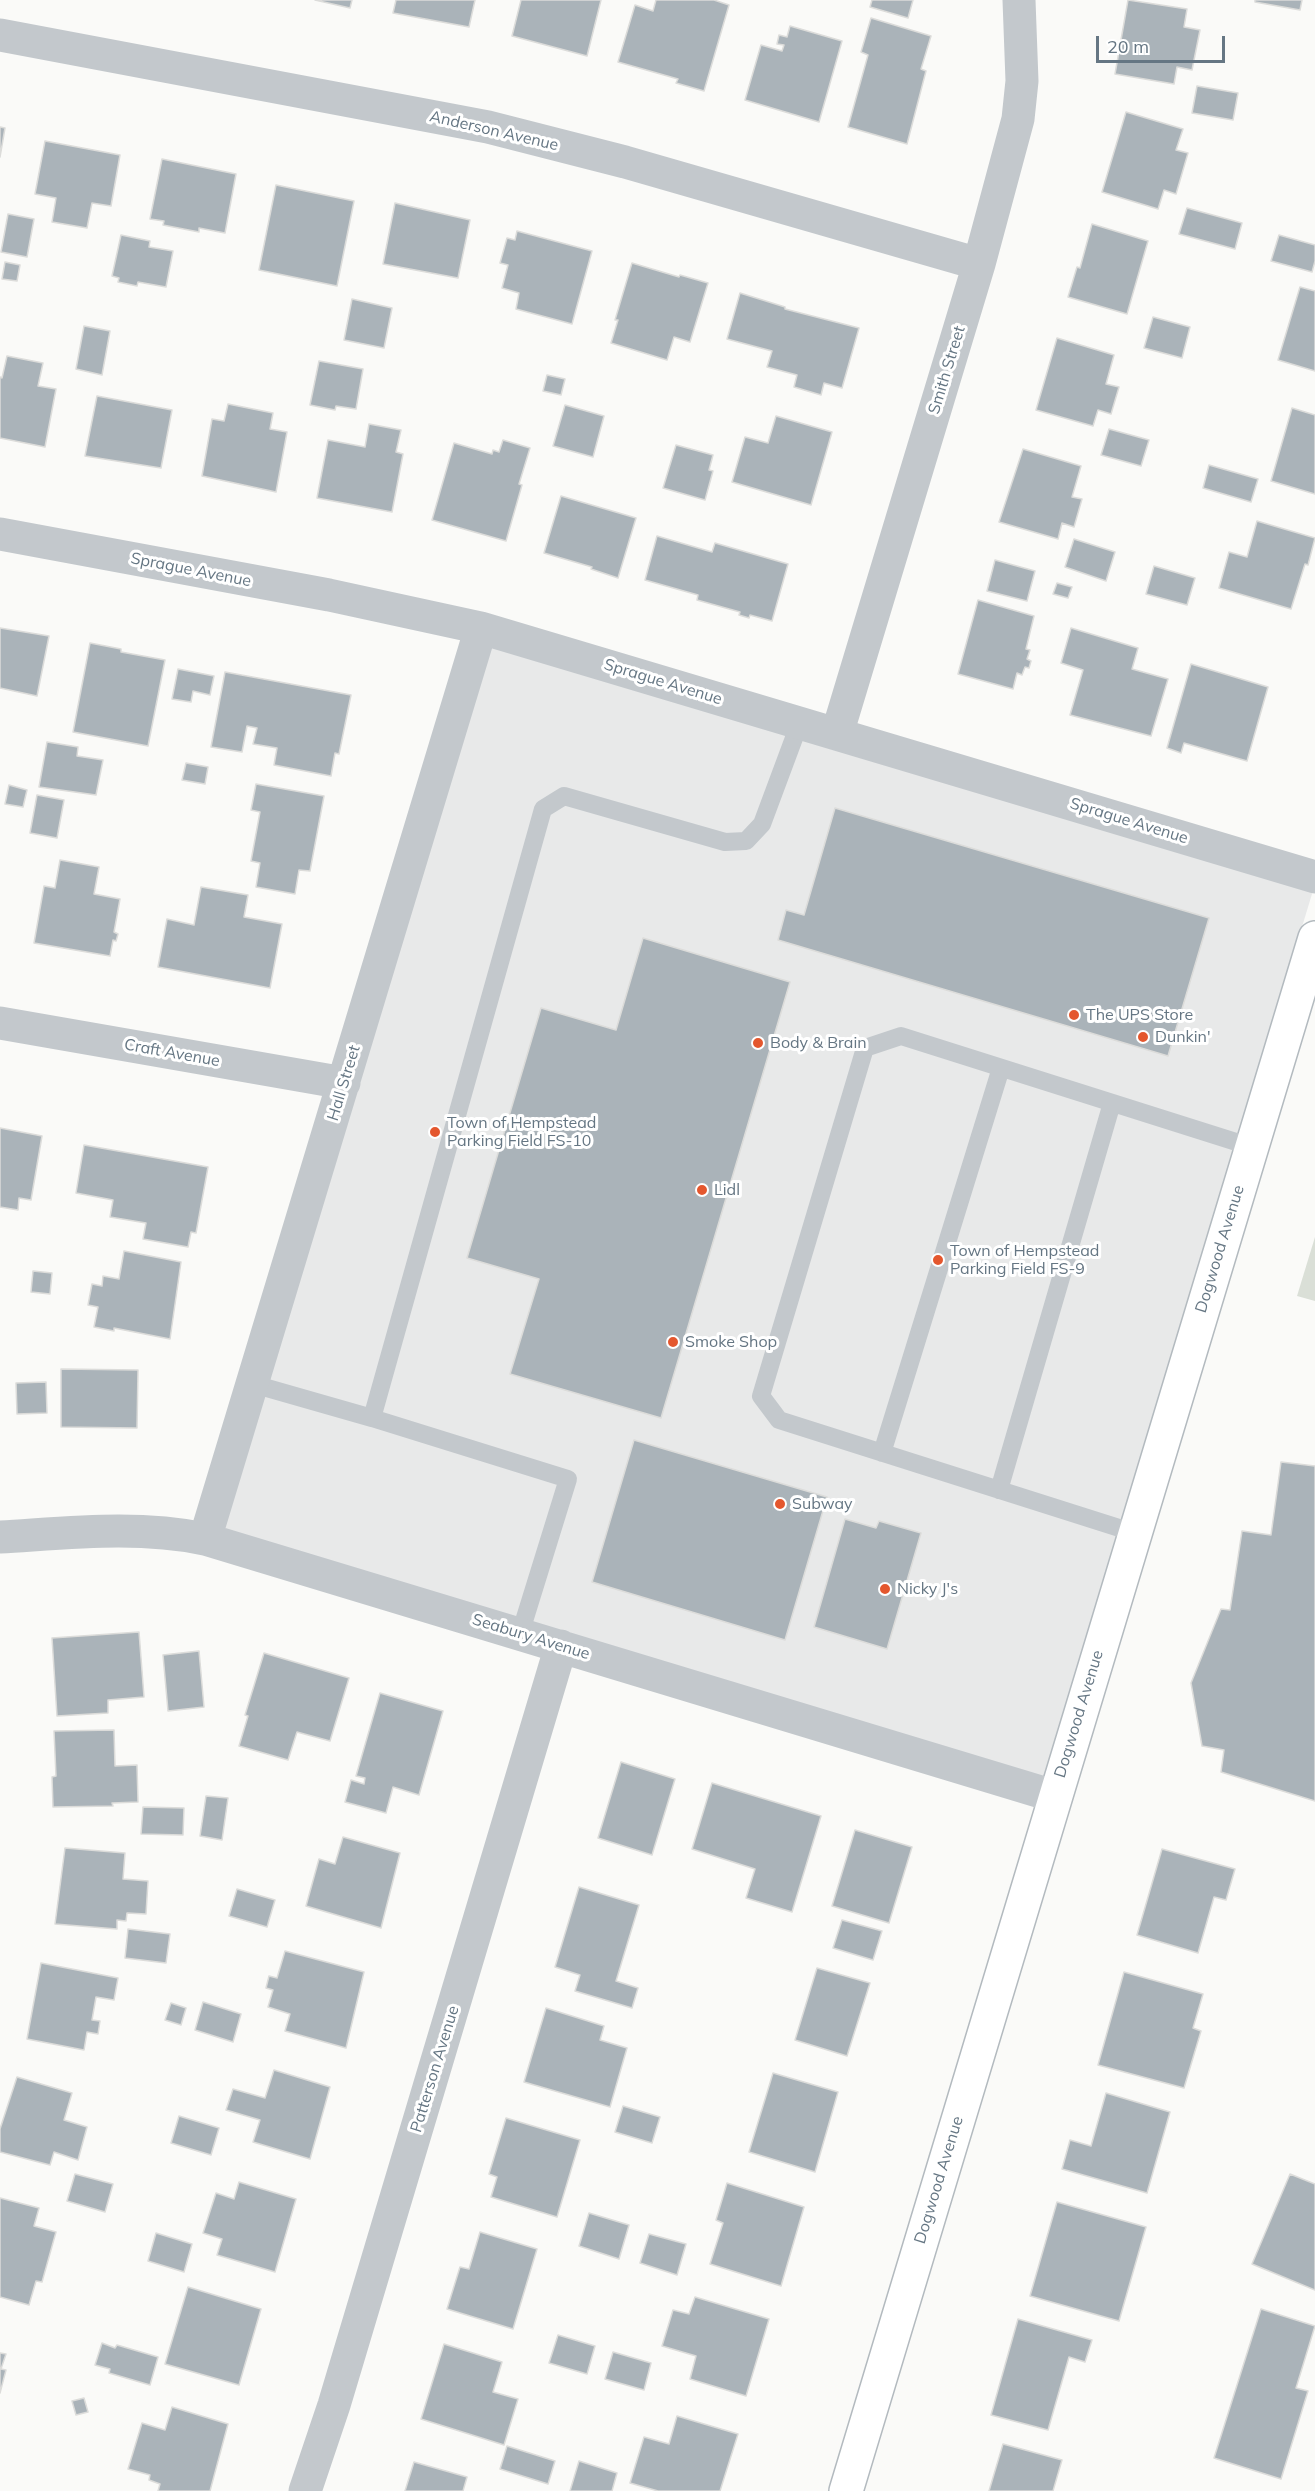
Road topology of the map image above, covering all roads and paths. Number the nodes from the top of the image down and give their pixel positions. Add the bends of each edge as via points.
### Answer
1 (1019, 0) edge
2 (0, 35) edge
3 (979, 264) junction
4 (0, 534) edge
5 (482, 628) junction
6 (800, 722) junction
7 (837, 734) junction
8 (1315, 877) edge
9 (1315, 938) edge
10 (0, 1023) edge
11 (1001, 1068) junction
12 (344, 1083) junction
13 (1112, 1102) junction
14 (1251, 1147) junction
15 (253, 1384) junction
16 (372, 1419) junction
17 (882, 1453) junction
18 (999, 1490) junction
19 (1135, 1533) junction
20 (0, 1537) edge
21 (205, 1539) junction
22 (520, 1634) junction
23 (561, 1646) junction
24 (1054, 1796) junction
25 (305, 2491) edge
26 (846, 2491) edge

1 - 3 street, Smith Street via 1022,81 1018,119
2 - 3 street, Anderson Avenue via 488,127 625,162
3 - 7 street, Smith Street
4 - 5 street, Sprague Avenue
5 - 6 street, Sprague Avenue
5 - 12 street, Hall Street
6 - 7 street, Sprague Avenue
6 - 16 lane via 762,824 746,841 725,842 564,796 543,809
7 - 8 street, Sprague Avenue
9 - 14 street, Dogwood Avenue
10 - 12 street, Craft Avenue
11 - 13 lane
11 - 17 lane
11 - 17 lane via 901,1036 865,1048 761,1396 779,1420
12 - 15 street, Hall Street
13 - 14 lane
13 - 18 lane
14 - 19 street, Dogwood Avenue
15 - 16 lane
15 - 21 street, Hall Street
16 - 22 lane via 568,1479
17 - 18 lane
18 - 19 lane
19 - 24 street, Dogwood Avenue
20 - 21 street, Seabury Avenue via 154,1531
21 - 22 street, Seabury Avenue
22 - 23 street, Seabury Avenue
23 - 24 street, Seabury Avenue
23 - 25 street, Patterson Avenue
24 - 26 street, Dogwood Avenue

